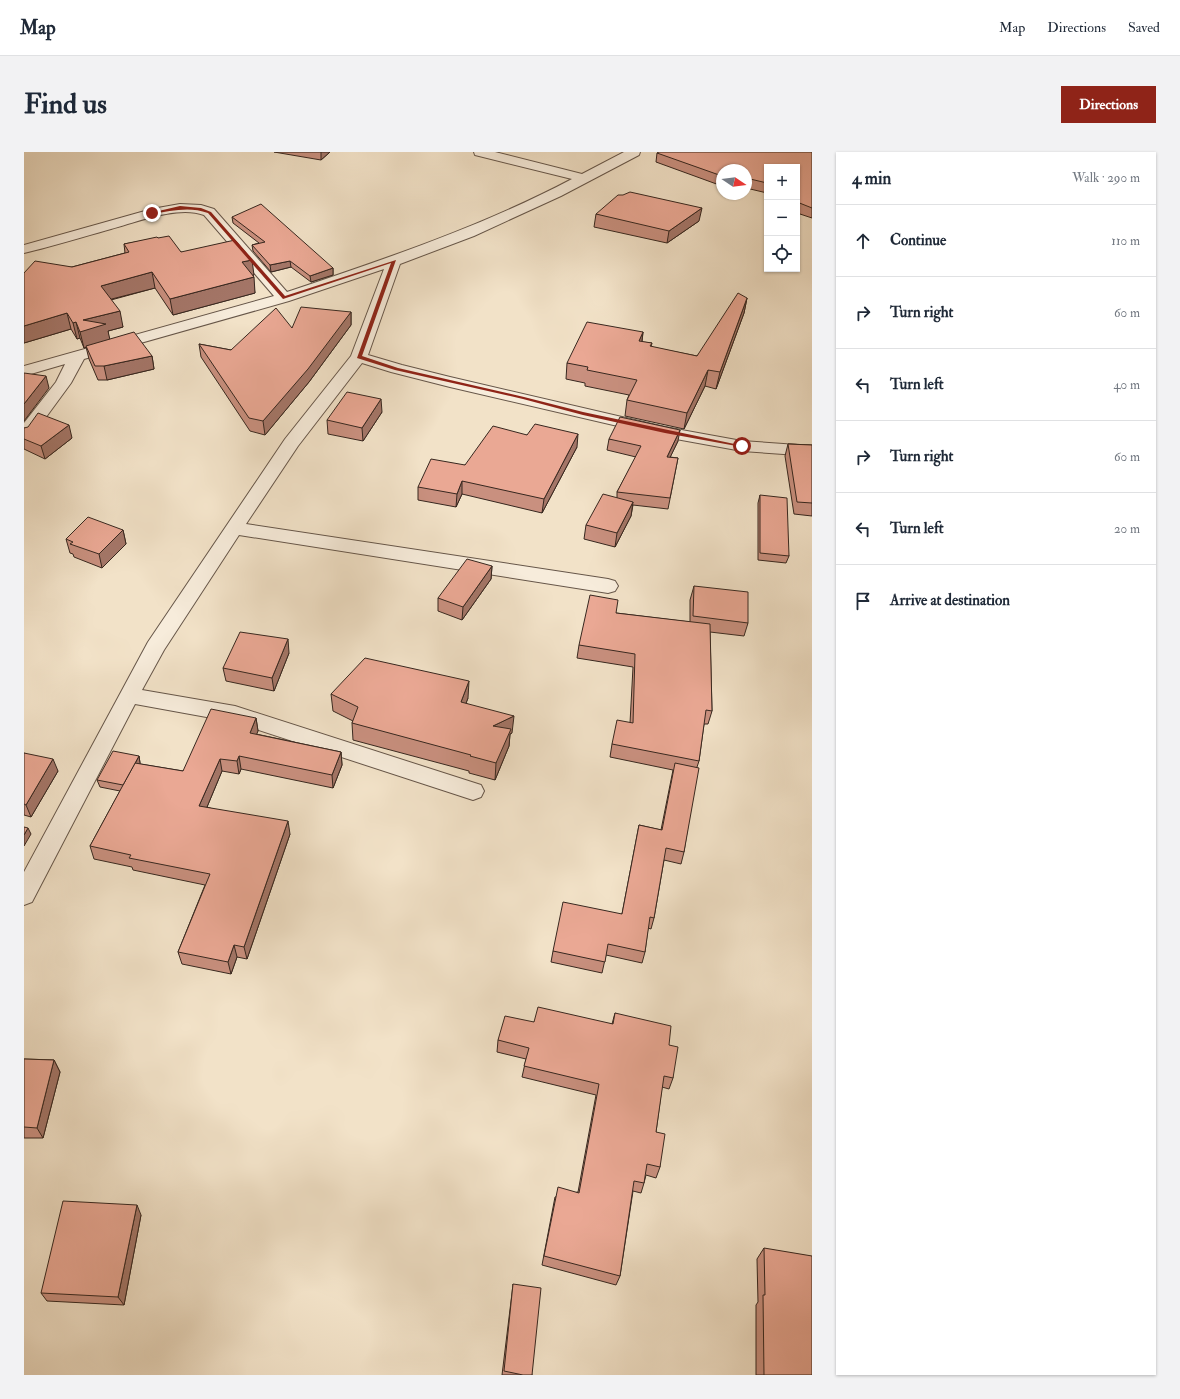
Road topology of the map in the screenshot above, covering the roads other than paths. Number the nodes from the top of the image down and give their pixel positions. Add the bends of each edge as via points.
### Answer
1 (480, 152) edge
2 (634, 152) edge
3 (583, 178) junction
4 (24, 249) edge
5 (394, 261) junction
6 (284, 298) junction
7 (78, 356) junction
8 (359, 357) junction
9 (24, 371) edge
10 (24, 435) edge
11 (812, 451) edge
12 (235, 528) junction
13 (608, 586) dead end
14 (129, 695) junction
15 (473, 790) dead end
16 (24, 895) edge

1 - 3 street
2 - 3 street
3 - 5 street via 469,233
4 - 6 street via 152,213 180,208 201,209 209,212
5 - 6 street
5 - 8 street
6 - 7 street
7 - 9 street
7 - 10 street via 63,384
8 - 11 street via 397,369 665,432 742,446
8 - 12 street via 291,443
12 - 13 street
12 - 14 street via 155,647
14 - 15 street via 235,714
14 - 16 street

